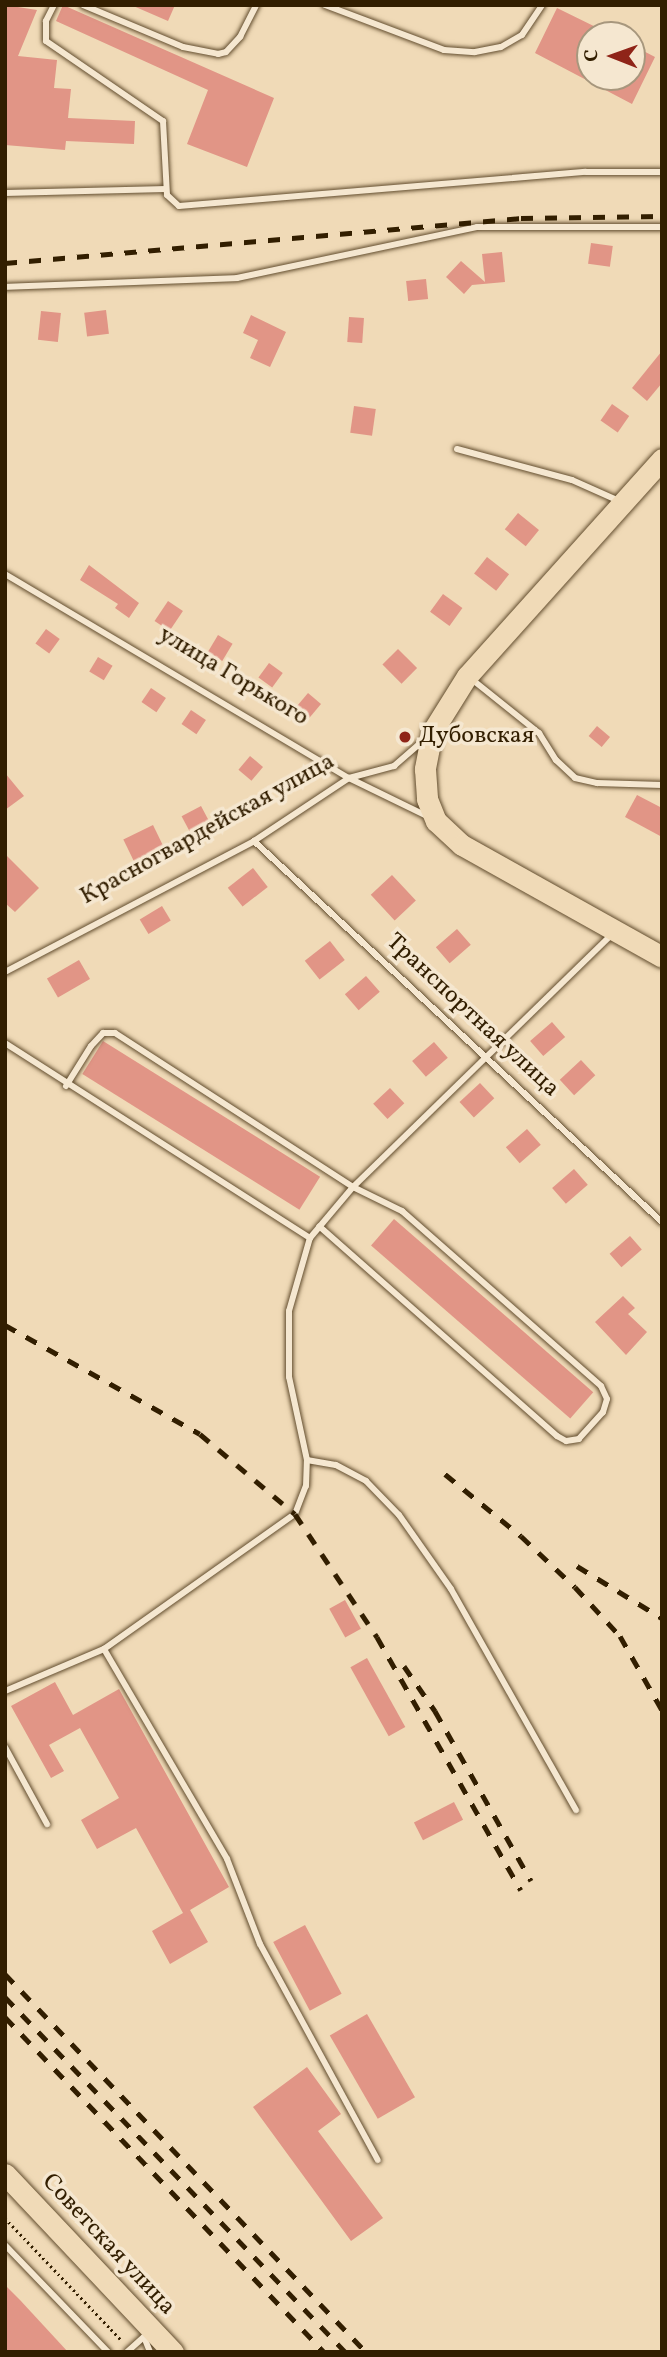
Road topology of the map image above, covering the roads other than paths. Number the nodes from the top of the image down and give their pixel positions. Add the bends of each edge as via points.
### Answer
1 (54, 5) edge
2 (83, 5) edge
3 (256, 5) edge
4 (325, 5) edge
5 (542, 5) edge
6 (662, 172) edge
7 (166, 189) junction
8 (5, 193) edge
9 (662, 227) edge
10 (5, 287) edge
11 (457, 449) dead end
12 (662, 459) edge
13 (621, 501) junction
14 (5, 574) edge
15 (467, 676) junction
16 (432, 732) junction
17 (349, 778) junction
18 (662, 785) edge
19 (436, 821) junction
20 (254, 841) junction
21 (615, 932) junction
22 (662, 957) edge
23 (5, 972) edge
24 (5, 1043) edge
25 (486, 1060) junction
26 (66, 1086) junction
27 (353, 1187) junction
28 (662, 1222) edge
29 (318, 1226) junction
30 (310, 1238) junction
31 (307, 1460) junction
32 (104, 1649) junction
33 (5, 1691) edge
34 (5, 1747) edge
35 (576, 1810) dead end
36 (47, 1824) dead end
37 (378, 2160) dead end
38 (5, 2174) edge
39 (5, 2245) edge
40 (148, 2333) junction
41 (128, 2351) edge
42 (108, 2352) edge
43 (150, 2352) edge
44 (173, 2352) edge

1 - 7 lane via 46,21 46,41 163,121
2 - 3 lane via 183,47 218,54 240,37
4 - 5 lane via 444,50 475,52 501,47 522,34
6 - 7 lane via 586,172 415,184 193,207 171,203
7 - 8 lane
9 - 10 lane via 477,228 237,278
11 - 13 lane via 572,480
12 - 13 main road
13 - 15 main road
14 - 17 lane, улица Горького
15 - 16 main road
15 - 18 lane via 539,733 556,760 575,778
16 - 17 lane, Красногвардейская улица via 394,766
16 - 19 main road via 425,769 427,799
17 - 19 lane, улица Горького
17 - 20 lane, Красногвардейская улица
19 - 21 main road, улица Горького via 462,845
20 - 23 lane, Красногвардейская улица
20 - 25 lane, Транспортная улица
21 - 22 main road, улица Горького
21 - 25 lane
24 - 26 lane
25 - 27 lane
25 - 28 lane, Транспортная улица
26 - 27 lane via 91,1046 103,1033 115,1032
26 - 30 lane
27 - 29 lane
27 - 29 lane via 402,1211 601,1387 607,1399 603,1412 579,1439 566,1441 556,1436
29 - 30 lane
30 - 31 lane via 294,1284 288,1341 289,1377
31 - 32 lane via 306,1486 295,1514
31 - 35 lane via 336,1465 366,1481 399,1515 451,1589
32 - 33 lane
32 - 37 lane via 227,1859 260,1944
34 - 36 lane
38 - 40 main road, Советская улица
39 - 42 lane
40 - 41 lane
40 - 43 lane
40 - 44 main road, Советская улица

